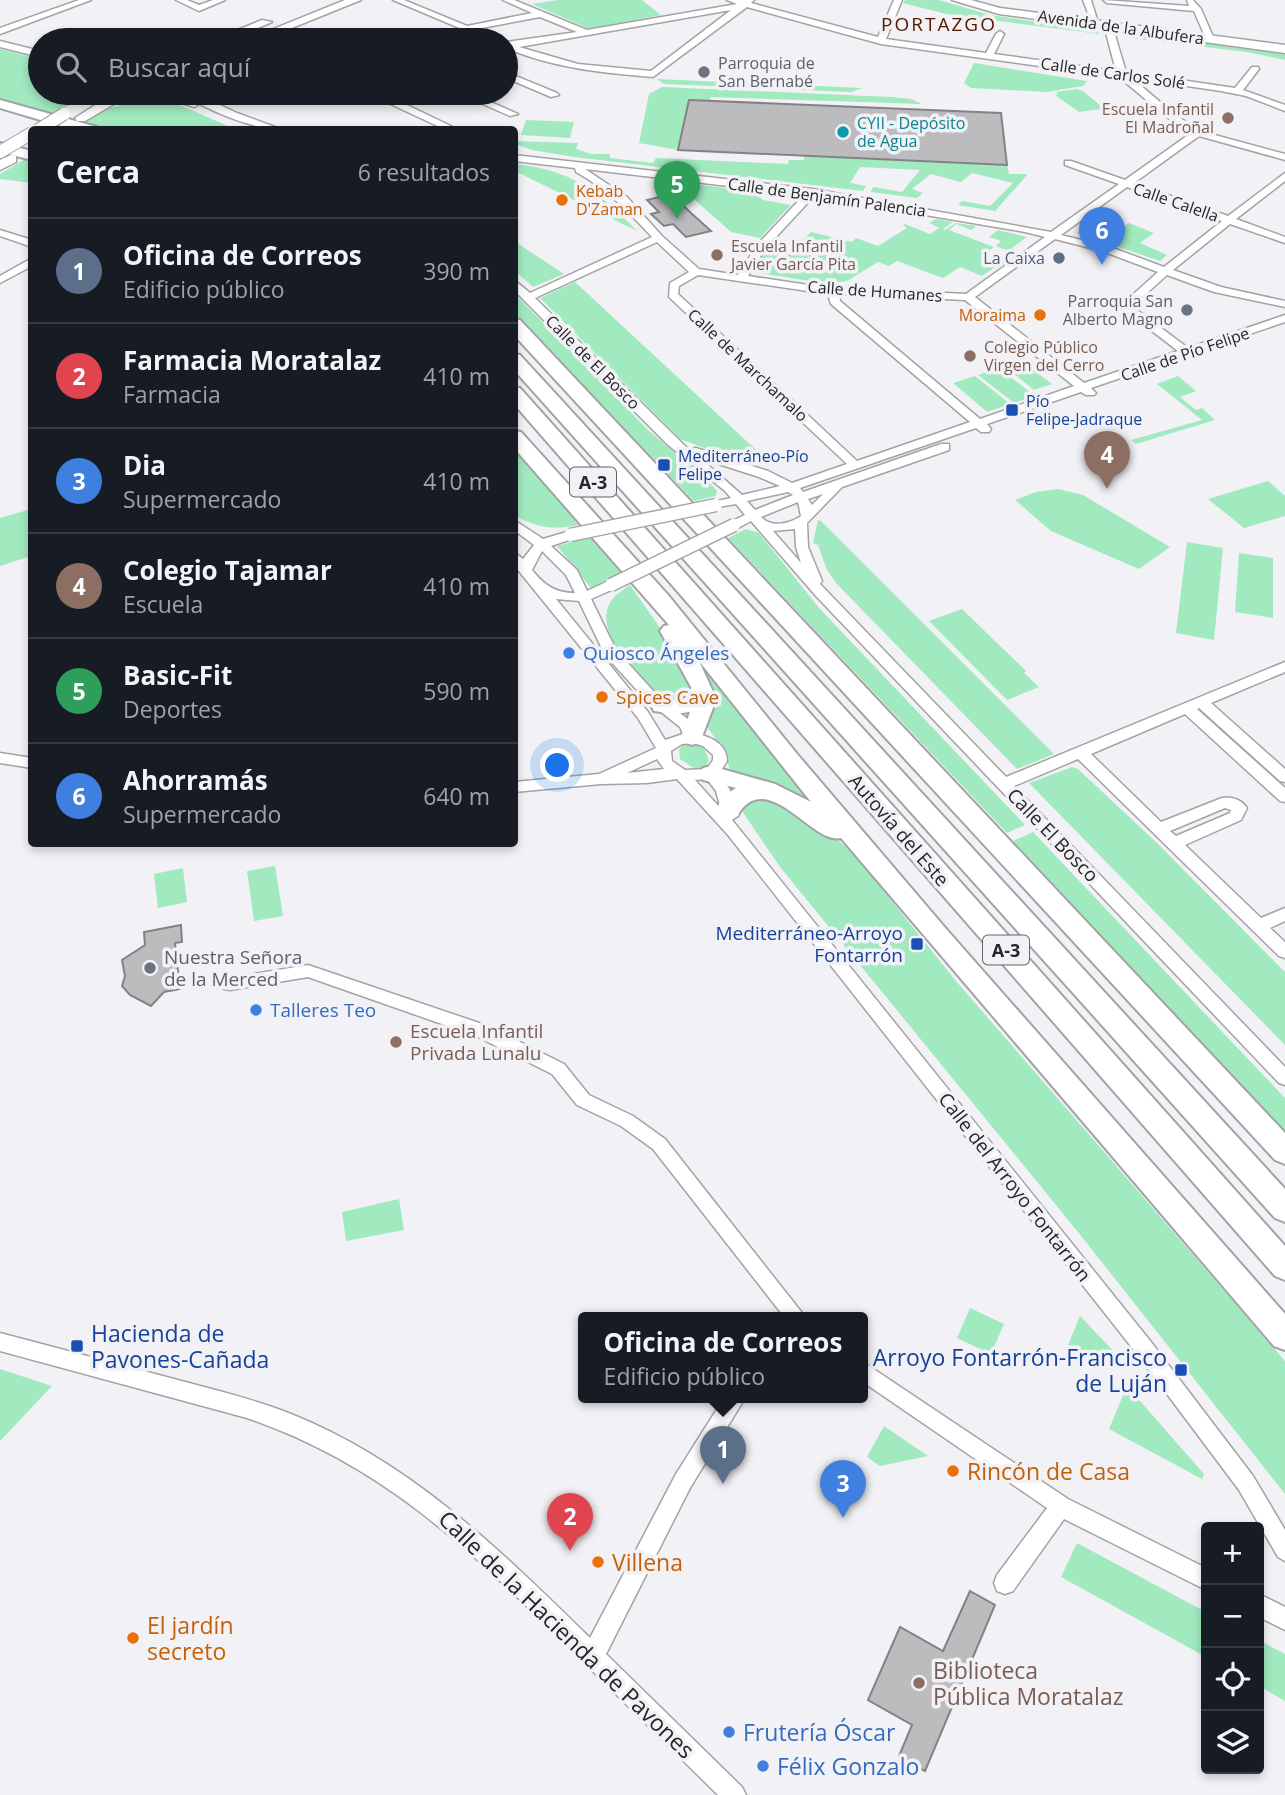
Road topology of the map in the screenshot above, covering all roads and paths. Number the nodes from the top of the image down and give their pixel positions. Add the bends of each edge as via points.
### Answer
1 (87, 0) edge
2 (180, 0) edge
3 (220, 0) edge
4 (322, 0) edge
5 (355, 0) edge
6 (397, 0) edge
7 (507, 0) edge
8 (731, 0) edge
9 (898, 0) edge
10 (958, 0) edge
11 (1087, 0) edge
12 (1107, 0) edge
13 (1188, 0) edge
14 (747, 3) edge
15 (986, 4) edge
16 (1197, 9) junction
17 (541, 14) junction
18 (1102, 25) junction
19 (251, 28) edge
20 (284, 28) edge
21 (467, 28) joint
22 (587, 33) junction
23 (1000, 34) dead end
24 (1, 37) edge
25 (1210, 39) junction
26 (881, 41) junction
27 (536, 43) junction
28 (28, 44) edge
29 (518, 44) edge
30 (28, 49) edge
31 (1285, 49) edge
32 (520, 52) joint
33 (989, 56) junction
34 (1255, 69) dead end
35 (1122, 75) junction
36 (1151, 78) junction
37 (518, 80) edge
38 (1137, 87) junction
39 (1237, 91) junction
40 (554, 95) dead end
41 (0, 104) edge
42 (79, 105) edge
43 (103, 105) edge
44 (194, 105) edge
45 (213, 105) edge
46 (399, 105) edge
47 (492, 105) edge
48 (1285, 108) edge
49 (0, 113) edge
50 (513, 114) dead end
51 (0, 119) edge
52 (37, 126) edge
53 (46, 126) edge
54 (68, 126) edge
55 (78, 126) edge
56 (238, 126) edge
57 (267, 126) edge
58 (446, 126) edge
59 (28, 127) edge
60 (0, 132) edge
61 (1198, 134) junction
62 (28, 136) edge
63 (28, 140) edge
64 (28, 148) edge
65 (3, 156) edge
66 (28, 156) edge
67 (518, 157) edge
68 (1285, 157) edge
69 (558, 163) junction
70 (1068, 163) dead end
71 (620, 170) junction
72 (657, 175) junction
73 (1285, 176) edge
74 (1125, 184) junction
75 (628, 188) junction
76 (812, 192) junction
77 (1229, 220) junction
78 (0, 231) edge
79 (28, 232) edge
80 (658, 238) junction
81 (1058, 239) junction
82 (1285, 240) edge
83 (28, 242) edge
84 (1040, 246) joint
85 (28, 263) edge
86 (28, 269) edge
87 (696, 272) junction
88 (1164, 273) junction
89 (5, 277) edge
90 (741, 278) junction
91 (518, 287) edge
92 (1218, 290) junction
93 (833, 291) junction
94 (529, 297) junction
95 (968, 297) junction
96 (1248, 304) junction
97 (1285, 304) edge
98 (1285, 317) edge
99 (518, 328) edge
100 (1285, 330) edge
101 (1188, 353) junction
102 (518, 363) edge
103 (1089, 392) junction
104 (518, 397) edge
105 (984, 428) junction
106 (518, 441) edge
107 (671, 441) junction
108 (853, 463) junction
109 (754, 472) junction
110 (834, 479) junction
111 (729, 488) junction
112 (797, 492) junction
113 (738, 500) junction
114 (757, 520) junction
115 (804, 521) junction
116 (518, 527) edge
117 (570, 535) junction
118 (542, 544) junction
119 (610, 545) junction
120 (518, 560) edge
121 (526, 569) junction
122 (611, 585) junction
123 (542, 589) junction
124 (821, 593) junction
125 (585, 597) junction
126 (593, 618) junction
127 (727, 634) junction
128 (1285, 667) edge
129 (703, 694) junction
130 (1194, 705) junction
131 (662, 706) junction
132 (692, 737) junction
133 (664, 750) junction
134 (1081, 753) junction
135 (0, 758) edge
136 (28, 762) edge
137 (679, 774) junction
138 (711, 774) junction
139 (1285, 777) edge
140 (601, 779) junction
141 (1003, 783) junction
142 (518, 787) edge
143 (767, 790) junction
144 (1285, 797) edge
145 (831, 809) junction
146 (731, 821) junction
147 (1160, 829) junction
148 (1174, 843) junction
149 (883, 870) junction
150 (1285, 914) edge
151 (1259, 926) junction
152 (1281, 943) edge
153 (230, 984) dead end
154 (1285, 1078) edge
155 (1285, 1152) edge
156 (1285, 1209) edge
157 (1285, 1267) edge
158 (789, 1312) edge
159 (1285, 1336) edge
160 (0, 1342) edge
161 (868, 1374) edge
162 (732, 1403) edge
163 (1061, 1506) junction
164 (1285, 1550) edge
165 (1201, 1576) edge
166 (1005, 1583) dead end
167 (1264, 1608) edge
168 (1285, 1619) edge
169 (593, 1656) junction
170 (734, 1795) edge

1 - 24 street
2 - 3 street via 199,8
4 - 19 main road
5 - 20 main road
6 - 21 street
7 - 17 street
8 - 14 street, Calle de Carlos Solé
9 - 26 street
10 - 15 main road, Avenida de la Albufera
11 - 18 street
12 - 16 street
13 - 16 street
14 - 22 street
14 - 26 street, Calle de Carlos Solé
14 - 32 street via 653,74 589,71
15 - 18 main road, Avenida de la Albufera
16 - 25 street
17 - 21 street
17 - 22 street
18 - 25 main road, Avenida de la Albufera
18 - 35 street
22 - 27 street
23 - 33 street
24 - 28 street
24 - 30 street
25 - 31 main road, Avenida de la Albufera
26 - 33 street, Calle de Carlos Solé
27 - 29 street
27 - 32 street
33 - 35 street, Calle de Carlos Solé
34 - 39 street
35 - 36 street, Calle de Carlos Solé
35 - 38 street
36 - 38 street via 1138,81
36 - 39 street, Calle de Carlos Solé
37 - 40 street
38 - 61 street
39 - 48 street, Calle de Carlos Solé
41 - 55 highway
42 - 53 main road, bridge
43 - 54 main road
44 - 56 street
45 - 57 street
46 - 58 street
47 - 50 street
49 - 52 highway
51 - 59 highway
60 - 63 highway
61 - 68 street
61 - 74 street
62 - 65 main road, bridge
64 - 65 main road
65 - 66 highway
67 - 69 street, Calle de Benjamín Palencia
69 - 71 street, Calle de Benjamín Palencia
69 - 75 street
70 - 74 street, Calle Calella
71 - 72 street, Calle de Benjamín Palencia
71 - 75 street
72 - 75 street
72 - 76 street, Calle de Benjamín Palencia
73 - 77 street
74 - 77 street, Calle Calella
74 - 81 street
75 - 80 street
76 - 81 street, Calle de Benjamín Palencia
76 - 90 street via 761,247
77 - 82 street, Calle Calella
77 - 88 street
78 - 79 street
78 - 83 street
80 - 87 street
80 - 94 street
81 - 84 street, Calle de Benjamín Palencia
81 - 88 street, Calle de Benjamín Palencia
84 - 95 street, Calle de Humanes
85 - 89 street
86 - 89 street
87 - 90 street, Calle de Humanes
87 - 108 street, Calle de Marchamalo via 674,285 673,295
88 - 92 street, Calle de Benjamín Palencia
88 - 96 street, Calle de Benjamín Palencia via 1227,300
88 - 101 street via 1132,301 1131,311
90 - 93 street, Calle de Humanes
91 - 94 street, Calle de El Bosco
92 - 96 street, Calle de Benjamín Palencia
92 - 97 street, Calle de Benjamín Palencia
93 - 95 street, Calle de Humanes
93 - 105 street via 835,302
94 - 107 street, Calle de El Bosco
95 - 103 street
96 - 98 street, Calle de Benjamín Palencia
98 - 101 street, Calle de Pío Felipe
99 - 155 highway
100 - 103 street, Calle de Pío Felipe
101 - 103 street, Calle de Pío Felipe
102 - 156 highway, Autovía del Este / A-3
103 - 105 street, Calle de Pío Felipe
104 - 127 highway, Autovía del Este / A-3
105 - 108 street, Calle de Pío Felipe
105 - 110 street, Calle de Pío Felipe
106 - 119 highway
107 - 109 street, Calle de El Bosco
107 - 111 street, Calle de El Bosco
108 - 110 street, Calle de Pío Felipe
109 - 110 street, Calle de Pío Felipe
109 - 111 street via 735,480
109 - 112 street via 771,476
110 - 112 street, Calle de Pío Felipe
110 - 115 street, Calle de Pío Felipe
111 - 113 street
112 - 113 street, Calle de Pío Felipe
112 - 114 street, Calle de Pío Felipe
112 - 115 street via 808,509
113 - 114 street
113 - 117 street, Calle de Pío Felipe, bridge
114 - 115 street, Calle de Pío Felipe via 781,528
114 - 122 street, Calle de Pío Felipe, bridge via 734,525
114 - 124 street, Calle El Bosco
115 - 124 street, Calle El Bosco via 802,547
116 - 117 street
116 - 118 street
117 - 118 street
118 - 121 street via 532,552
118 - 125 street via 572,573
119 - 129 highway via 649,596 700,680
119 - 145 highway via 661,600
120 - 121 street
121 - 123 street
122 - 125 street
122 - 126 street via 599,597
123 - 125 street via 570,598
123 - 133 street via 643,715
124 - 141 street, Calle El Bosco
125 - 126 street
126 - 131 street via 610,652
127 - 145 highway via 766,710
127 - 157 highway, Autovía del Este / A-3
128 - 130 street
129 - 131 highway via 685,707
129 - 132 highway
130 - 134 street
130 - 139 street
130 - 144 street
131 - 132 street via 685,724
132 - 133 street via 675,740
132 - 138 street via 710,742 720,754
133 - 137 street via 665,763
133 - 140 street
134 - 141 street
134 - 147 street
135 - 136 street
137 - 138 street
137 - 140 street
137 - 146 street, Calle del Arroyo Fontarrón
138 - 143 highway
138 - 146 street, Calle del Arroyo Fontarrón via 723,790
140 - 142 street
141 - 154 street, Calle El Bosco
143 - 146 highway via 731,802
143 - 149 highway via 813,813
145 - 149 highway
146 - 164 street, Calle del Arroyo Fontarrón via 1143,1348 1245,1483
147 - 148 street
147 - 148 street via 1222,803 1239,808 1236,816
148 - 151 street
149 - 159 highway
150 - 151 street
151 - 152 street
153 - 158 street via 308,971 482,1031 558,1069 583,1100 627,1121 659,1144
160 - 169 street, Calle de la Hacienda de Pavones via 247,1408 288,1422 361,1459 419,1496 480,1546
161 - 163 street
162 - 169 street via 683,1480
163 - 165 street
163 - 166 street
167 - 168 street
169 - 170 street, Calle de la Hacienda de Pavones

